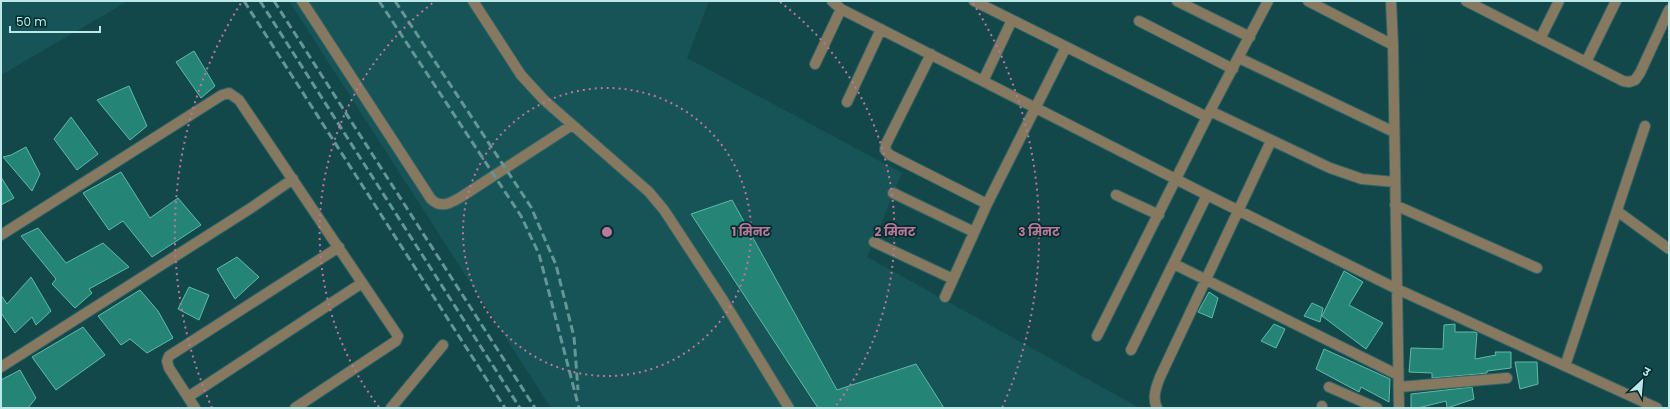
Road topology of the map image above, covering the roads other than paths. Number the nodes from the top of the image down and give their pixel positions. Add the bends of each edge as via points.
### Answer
1 (302, 1) edge
2 (473, 1) edge
3 (832, 1) edge
4 (974, 1) edge
5 (1178, 1) edge
6 (1268, 1) edge
7 (1308, 1) edge
8 (1391, 1) edge
9 (1466, 1) edge
10 (1559, 1) edge
11 (1616, 1) edge
12 (841, 9) junction
13 (1669, 10) edge
14 (1012, 20) junction
15 (1139, 21) dead end
16 (881, 29) junction
17 (1250, 37) junction
18 (1540, 39) junction
19 (1393, 45) junction
20 (1066, 47) junction
21 (931, 54) junction
22 (1239, 58) junction
23 (1586, 62) junction
24 (815, 64) dead end
25 (1233, 69) junction
26 (983, 81) junction
27 (847, 102) dead end
28 (1035, 107) junction
29 (1209, 114) junction
30 (572, 125) junction
31 (1645, 126) dead end
32 (1394, 132) junction
33 (1271, 141) junction
34 (293, 179) junction
35 (1177, 179) junction
36 (1396, 182) junction
37 (893, 193) dead end
38 (1116, 195) dead end
39 (1207, 195) junction
40 (987, 204) junction
41 (1395, 206) junction
42 (1238, 210) junction
43 (1617, 211) junction
44 (1159, 215) junction
45 (974, 232) junction
46 (1, 235) edge
47 (874, 242) dead end
48 (339, 247) junction
49 (1669, 248) edge
50 (1174, 264) junction
51 (1537, 268) dead end
52 (953, 279) junction
53 (1206, 280) junction
54 (362, 283) junction
55 (1397, 289) junction
56 (944, 297) dead end
57 (1097, 336) dead end
58 (443, 346) dead end
59 (1132, 350) dead end
60 (1565, 366) junction
61 (1, 367) edge
62 (1398, 375) junction
63 (1507, 378) dead end
64 (1399, 387) junction
65 (1329, 388) dead end
66 (188, 397) junction
67 (195, 408) edge
68 (295, 408) edge
69 (392, 408) edge
70 (788, 408) edge
71 (1157, 408) edge
72 (1377, 408) edge
73 (1399, 408) edge
74 (1657, 408) edge

1 - 30 street via 435,203 449,204
2 - 30 street via 521,75
3 - 12 street
4 - 14 street
5 - 17 street
6 - 17 street
7 - 19 street
8 - 19 street
9 - 18 street
10 - 18 street
11 - 23 street
12 - 16 street
12 - 24 street
13 - 23 street via 1635,80 1623,80
14 - 20 street
14 - 26 street
15 - 25 street
16 - 21 street
16 - 27 street
17 - 22 street
18 - 23 street
19 - 32 street
20 - 28 street
20 - 29 street
21 - 26 street
21 - 40 street via 885,150 890,155
22 - 25 street
22 - 32 street
25 - 29 street
26 - 28 street
28 - 35 street
28 - 40 street
29 - 33 street
29 - 35 street
30 - 70 street via 649,192 664,210 723,300
31 - 43 street
32 - 36 street
33 - 36 street via 1345,174 1362,179
33 - 42 street
34 - 46 street via 239,100 234,95 226,93
34 - 48 street
34 - 61 street
35 - 39 street
35 - 44 street
36 - 41 street
37 - 45 street
38 - 44 street
39 - 42 street
39 - 50 street
40 - 45 street
41 - 51 street
41 - 55 street
42 - 53 street
42 - 55 street
43 - 49 street
43 - 60 street
44 - 57 street
45 - 52 street
47 - 52 street
48 - 54 street
48 - 66 street via 169,356 169,368
50 - 53 street
50 - 59 street
52 - 56 street
53 - 62 street
53 - 71 street via 1157,385
54 - 66 street
54 - 68 street via 397,333 398,339
55 - 60 street
55 - 62 street
58 - 69 street
60 - 74 street
62 - 64 street
63 - 64 street
64 - 73 street
65 - 72 street
66 - 67 street

